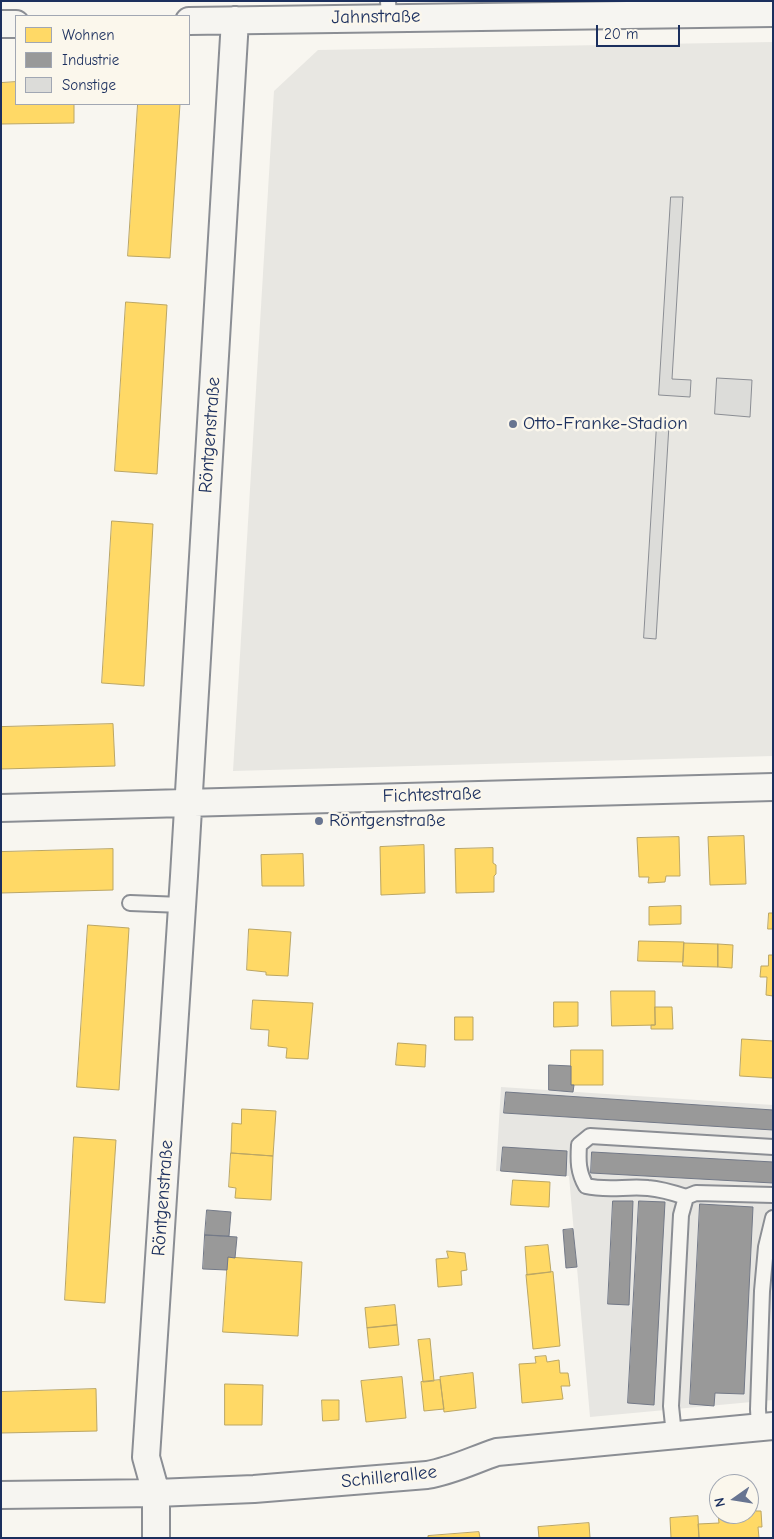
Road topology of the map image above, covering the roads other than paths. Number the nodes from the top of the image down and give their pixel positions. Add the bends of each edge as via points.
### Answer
1 (388, 9) edge
2 (773, 13) edge
3 (235, 20) junction
4 (190, 21) edge
5 (1, 24) edge
6 (15, 24) edge
7 (773, 786) edge
8 (188, 804) junction
9 (1, 808) edge
10 (130, 903) dead end
11 (182, 905) junction
12 (773, 1147) edge
13 (773, 1195) edge
14 (686, 1197) junction
15 (773, 1218) edge
16 (766, 1427) edge
17 (674, 1436) junction
18 (156, 1493) junction
19 (1, 1495) edge
20 (156, 1538) edge

1 - 2 street, Jahnstraße
1 - 3 street, Jahnstraße
3 - 4 street, Jahnstraße
3 - 8 street, Röntgenstraße
5 - 6 street
7 - 8 street, Fichtestraße
8 - 9 street, Fichtestraße
8 - 11 street, Röntgenstraße
10 - 11 lane
11 - 18 street, Röntgenstraße via 146,1457
12 - 14 lane via 590,1136 579,1145 578,1163 586,1186 599,1189 648,1188
13 - 14 lane via 706,1193
14 - 17 lane via 681,1215 672,1386
15 - 16 lane via 766,1247 762,1291 758,1409
16 - 17 street, Schillerallee
17 - 18 street, Schillerallee via 497,1452 453,1470 427,1475 254,1489
18 - 19 street, Schillerallee
18 - 20 street, Röntgenstraße

